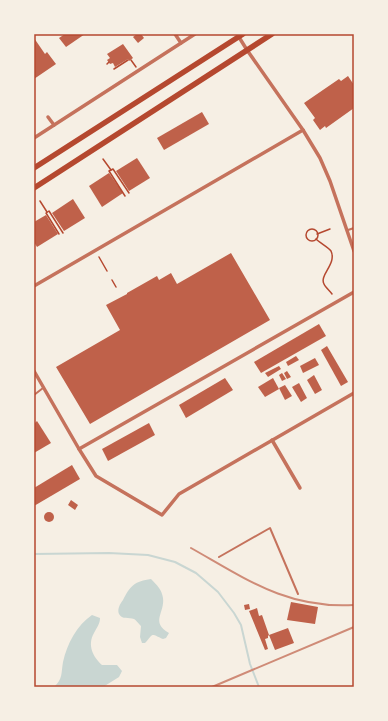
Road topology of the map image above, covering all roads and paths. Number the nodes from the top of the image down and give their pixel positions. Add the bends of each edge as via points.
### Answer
1 (175, 34) edge
2 (195, 34) edge
3 (272, 34) edge
4 (240, 35) edge
5 (181, 43) junction
6 (246, 50) junction
7 (136, 67) dead end
8 (114, 69) dead end
9 (48, 117) dead end
10 (54, 125) junction
11 (302, 130) junction
12 (34, 138) edge
13 (104, 159) dead end
14 (34, 168) edge
15 (111, 170) junction
16 (34, 188) edge
17 (129, 193) dead end
18 (125, 196) dead end
19 (40, 200) dead end
20 (47, 212) junction
21 (354, 228) edge
22 (330, 229) dead end
23 (347, 230) junction
24 (63, 233) dead end
25 (59, 234) dead end
26 (317, 234) junction
27 (316, 239) junction
28 (354, 251) edge
29 (99, 257) dead end
30 (107, 271) dead end
31 (112, 280) dead end
32 (34, 286) edge
33 (116, 287) dead end
34 (354, 292) edge
35 (332, 294) dead end
36 (34, 371) edge
37 (43, 388) junction
38 (354, 393) edge
39 (34, 395) edge
40 (272, 440) junction
41 (79, 449) junction
42 (300, 488) dead end
43 (218, 557) dead end
44 (298, 594) dead end

1 - 5 street
2 - 5 street
3 - 6 main road
4 - 6 street
4 - 14 main road
5 - 10 street
6 - 11 street
6 - 16 main road
7 - 8 path via 130,60
9 - 10 street
10 - 12 street
11 - 23 street via 325,169
11 - 32 street
13 - 15 path
15 - 17 path via 113,169
15 - 18 path
19 - 20 path
20 - 24 path via 50,211
20 - 25 path
21 - 23 lane
22 - 26 path
23 - 28 street
26 - 27 path
26 - 27 path via 316,231 308,230 306,235 311,241
27 - 35 path via 331,253 329,268 323,280
29 - 30 path
31 - 33 path
34 - 41 street
36 - 37 street
37 - 39 lane
37 - 41 street
38 - 40 street
40 - 41 street via 179,494 162,515 96,476
40 - 42 street
43 - 44 lane via 270,528

